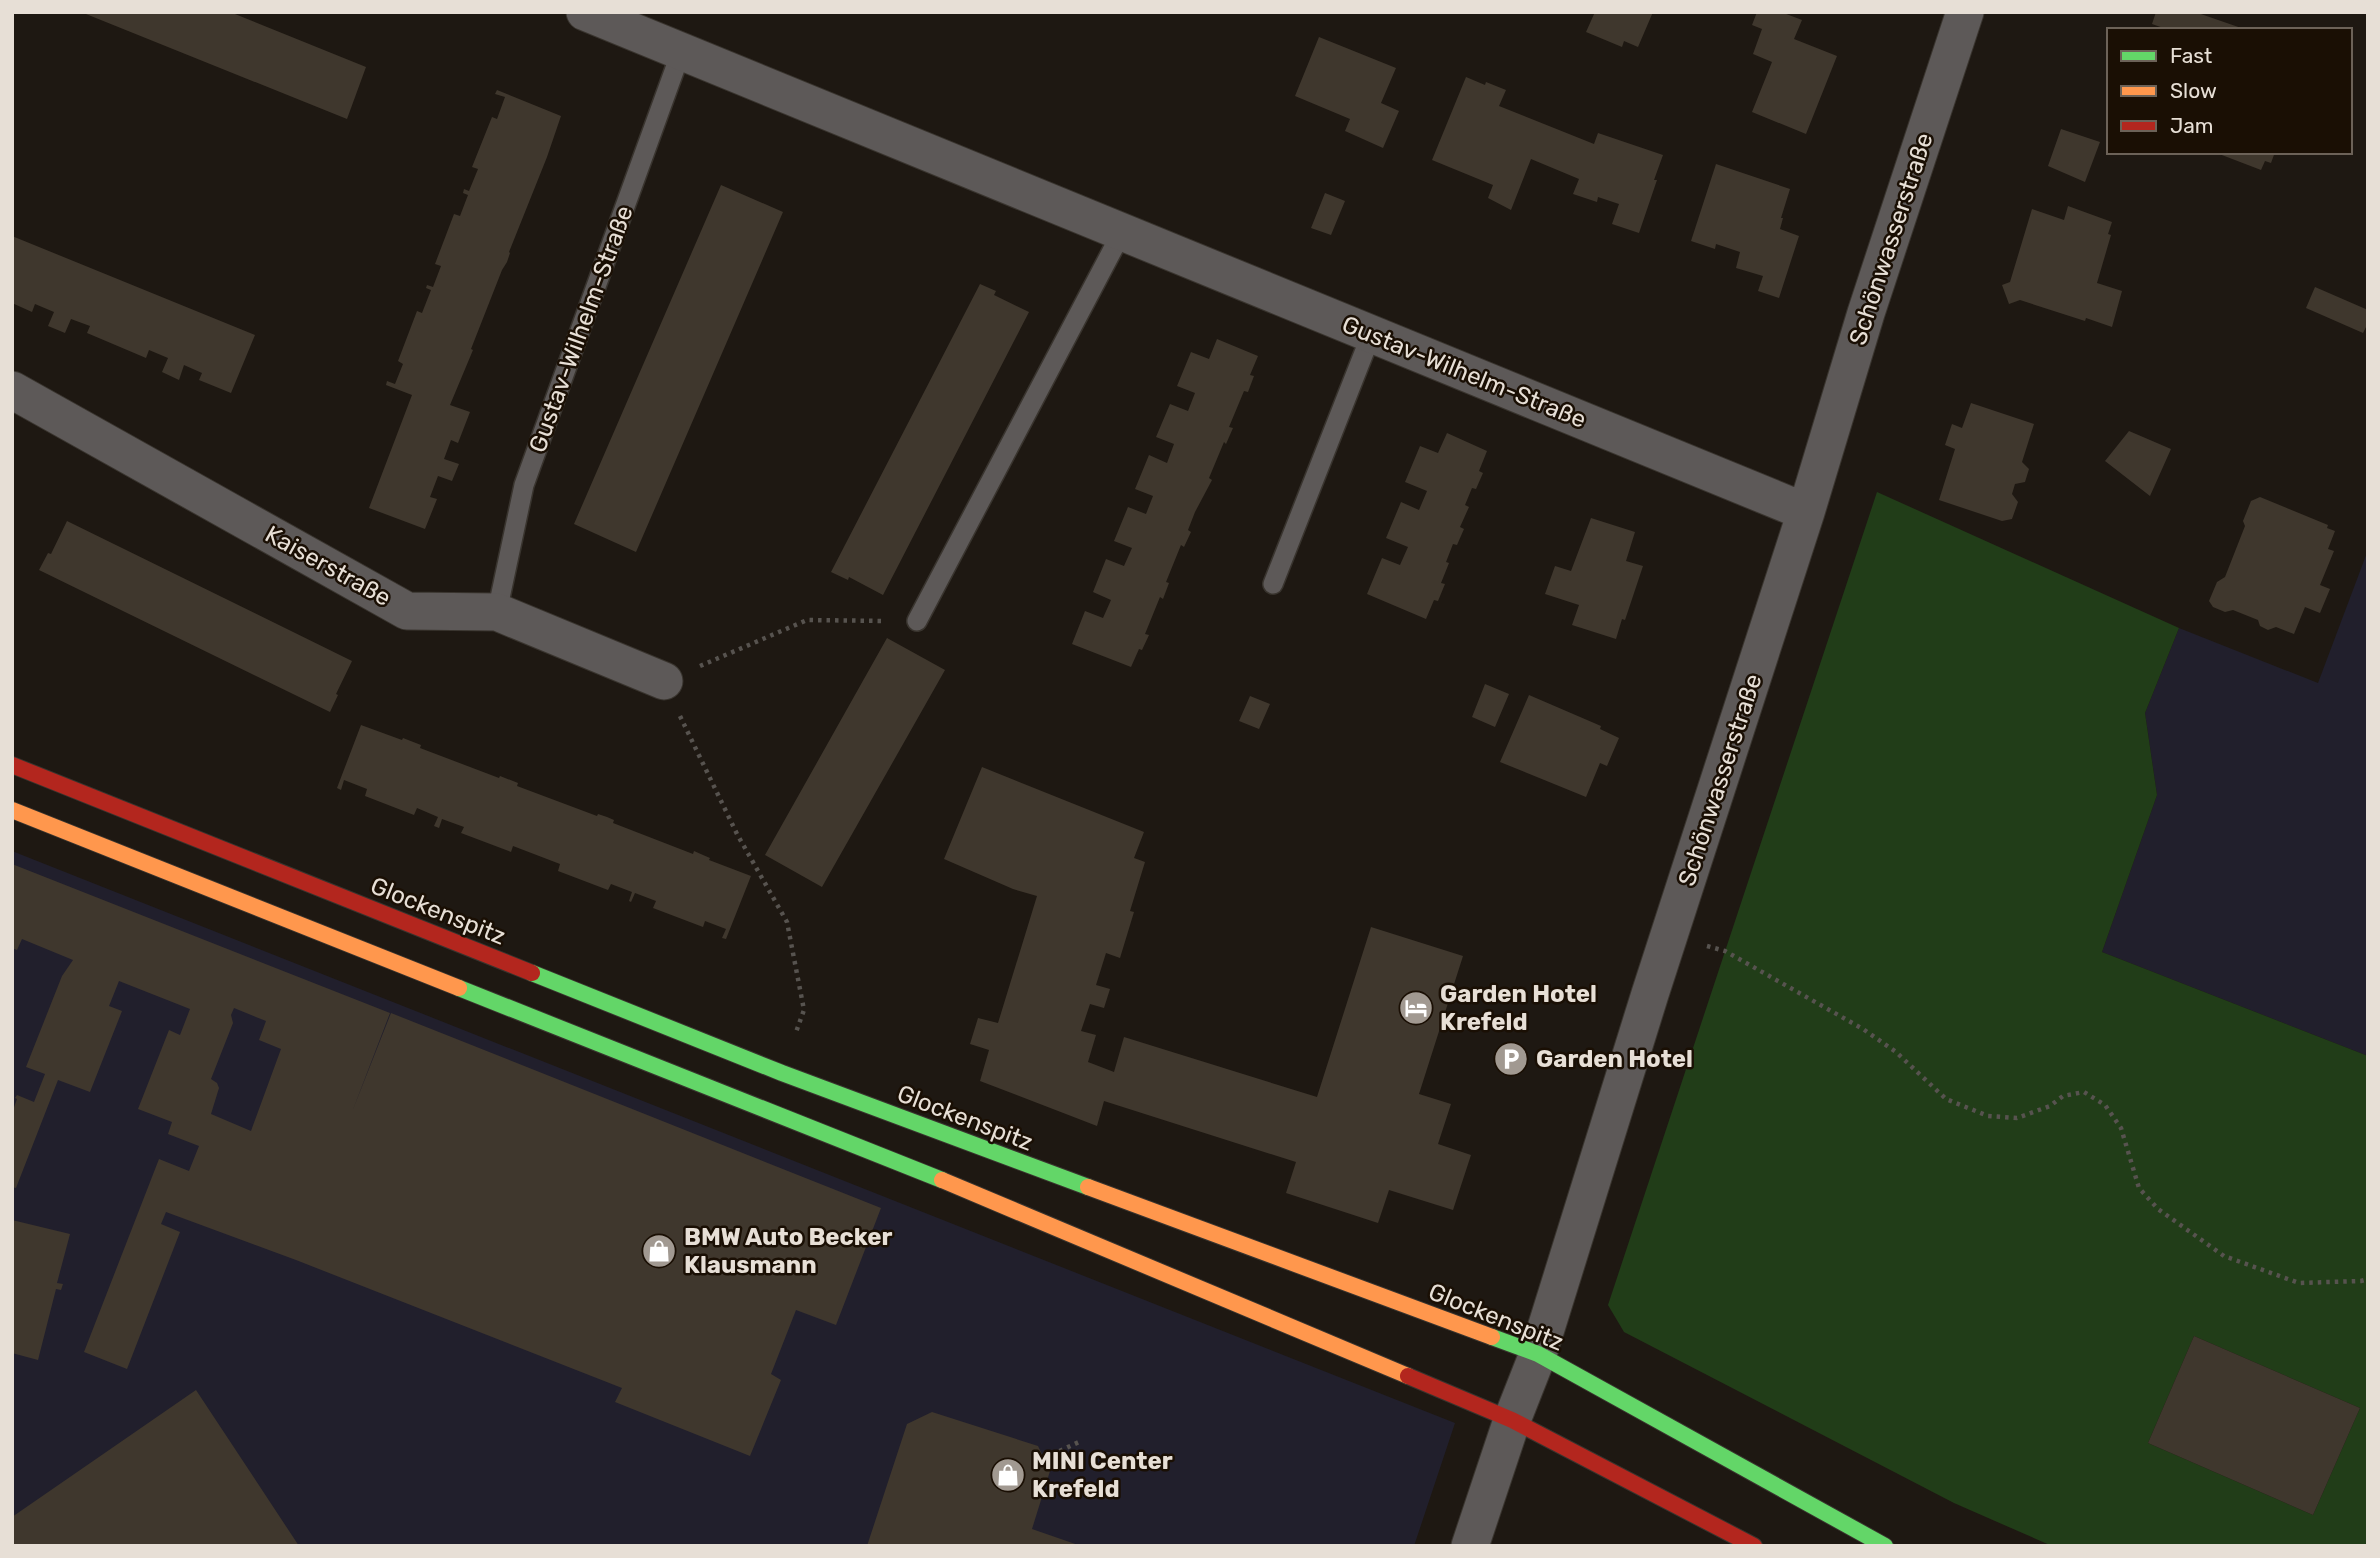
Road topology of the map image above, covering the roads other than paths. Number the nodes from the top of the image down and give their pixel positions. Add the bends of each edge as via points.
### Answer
1 (584, 12) edge
2 (1965, 12) edge
3 (681, 51) junction
4 (1122, 232) junction
5 (1371, 334) junction
6 (12, 390) edge
7 (1806, 512) junction
8 (1273, 584) dead end
9 (497, 612) junction
10 (918, 621) road end
11 (664, 681) road end
12 (12, 765) edge
13 (12, 810) edge
14 (1538, 1354) junction
15 (1512, 1420) junction
16 (1470, 1546) edge
17 (1754, 1546) edge
18 (1885, 1546) edge

1 - 3 street, Gustav-Wilhelm-Straße
2 - 7 street, Schönwasserstraße
3 - 4 street, Gustav-Wilhelm-Straße
3 - 9 lane, Gustav-Wilhelm-Straße via 524,485
4 - 5 street, Gustav-Wilhelm-Straße
4 - 10 lane
5 - 7 street, Gustav-Wilhelm-Straße
5 - 8 lane
6 - 9 street, Kaiserstraße via 407,611
7 - 14 street, Schönwasserstraße
9 - 11 street, Kaiserstraße
12 - 14 main road, Glockenspitz via 782,1073
13 - 15 main road via 921,1172
14 - 15 street, Schönwasserstraße
14 - 18 main road, Glockenspitz
15 - 16 street, Schönwasserstraße
15 - 17 main road

